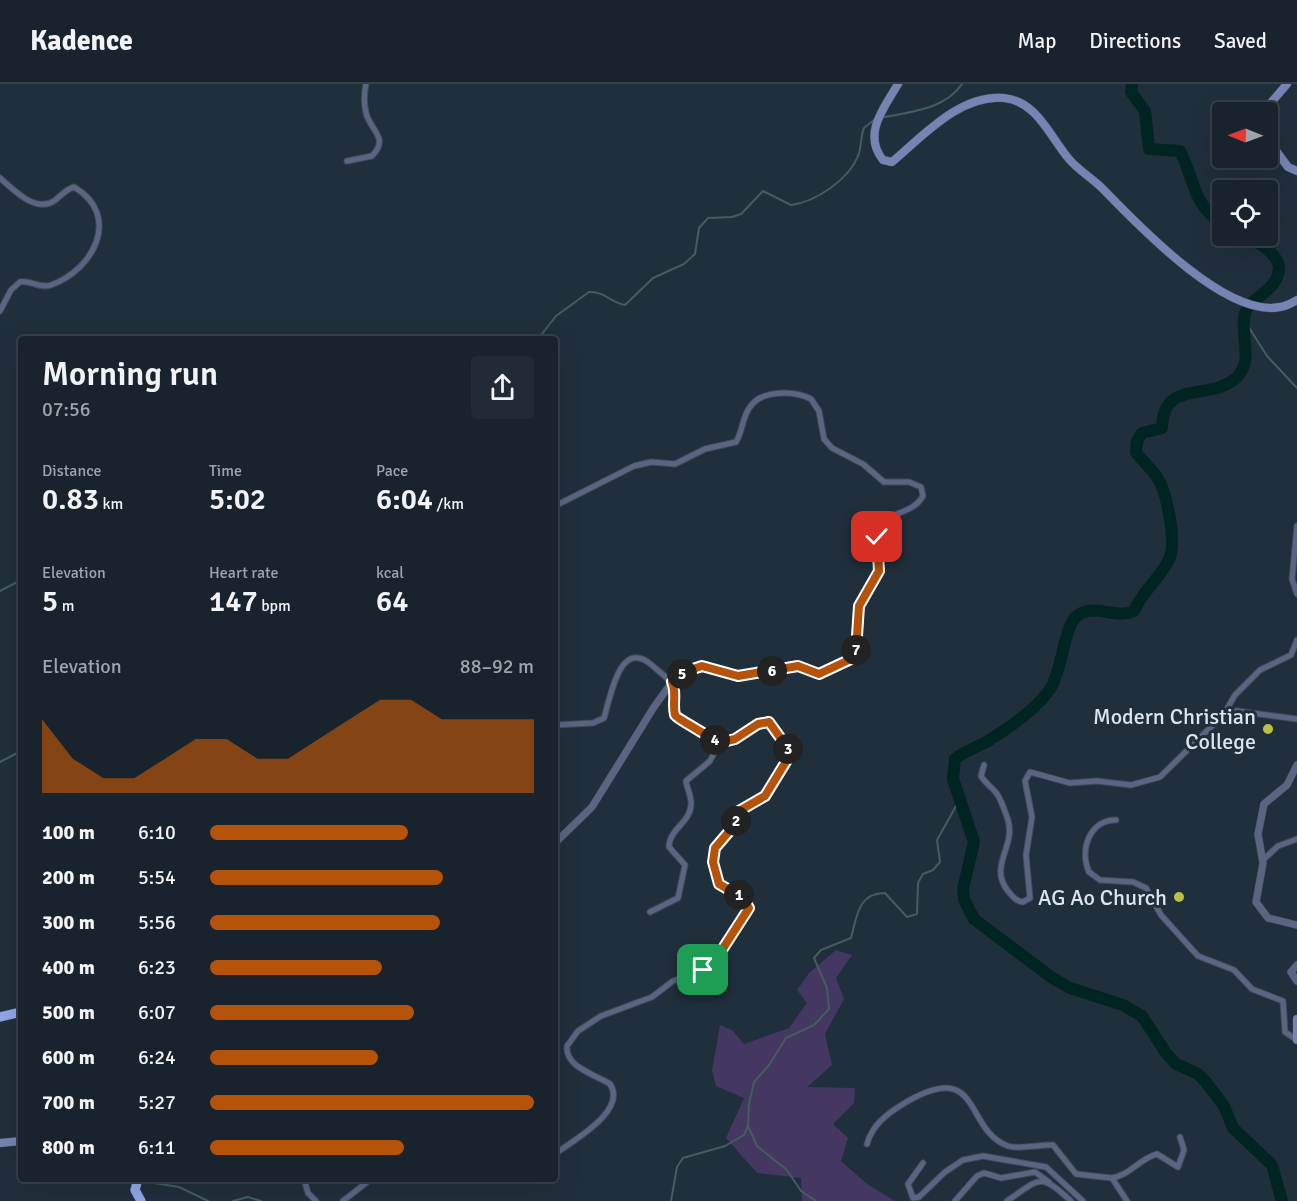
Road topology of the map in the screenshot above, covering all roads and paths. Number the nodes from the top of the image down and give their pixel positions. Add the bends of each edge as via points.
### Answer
1 (366, 84) edge
2 (898, 84) edge
3 (1287, 84) edge
4 (1272, 102) edge
5 (1278, 154) edge
6 (347, 161) dead end
7 (1297, 171) edge
8 (0, 178) edge
9 (1297, 300) edge
10 (0, 310) edge
11 (558, 504) edge
12 (1297, 526) edge
13 (1297, 594) edge
14 (1297, 640) edge
15 (798, 666) joint
16 (672, 682) junction
17 (1224, 714) junction
18 (1297, 719) edge
19 (558, 725) edge
20 (719, 743) junction
21 (984, 765) dead end
22 (1297, 765) edge
23 (1116, 820) dead end
24 (1297, 839) edge
25 (558, 840) edge
26 (1263, 860) junction
27 (650, 912) dead end
28 (1297, 926) edge
29 (1297, 965) edge
30 (1297, 981) edge
31 (18, 1013) edge
32 (0, 1017) edge
33 (1297, 1019) edge
34 (1297, 1040) edge
35 (1180, 1137) dead end
36 (18, 1141) edge
37 (0, 1143) edge
38 (867, 1144) dead end
39 (558, 1152) edge
40 (924, 1163) dead end
41 (1112, 1178) junction
42 (137, 1182) edge
43 (305, 1182) edge
44 (367, 1182) edge
45 (1049, 1182) junction
46 (141, 1201) edge
47 (316, 1201) edge
48 (343, 1201) edge
49 (955, 1201) edge
50 (1007, 1201) edge
51 (1071, 1201) edge
52 (1083, 1201) edge
53 (1128, 1201) edge

1 - 6 street via 366,114 379,133 380,145 372,156
2 - 9 main road via 873,135 883,160 892,162 929,129 979,100 1017,101 1041,120 1070,160 1140,228 1216,290 1269,308
3 - 4 main road
5 - 7 main road via 1288,167
8 - 10 street via 18,194 41,204 53,201 69,188 81,191 92,200 99,233 92,256 85,264 51,285 20,282
11 - 15 street via 634,466 651,462 675,464 705,449 736,442 750,406 762,396 787,394 812,399 827,444 863,464 884,482 916,483 923,496 908,510 881,522 877,537 879,571 861,600 856,651 851,659 819,674
12 - 13 street via 1292,579
14 - 17 street via 1291,655 1260,670 1234,695
15 - 16 street via 738,676 702,666 684,672
16 - 19 street via 644,657 630,657 620,669 604,718 593,723
16 - 20 street via 676,718
16 - 25 street via 592,807
17 - 18 street via 1237,711
17 - 21 street via 1160,777 1131,785 1064,782 1034,771 1026,775 1032,809 1026,855 1030,888 1027,902 1017,901 1000,877 1001,857 1009,845 1010,831 998,795 981,776
20 - 27 street via 710,761 686,781 690,811 670,838 671,850 685,865 678,898
20 - 39 street via 767,722 789,750 765,796 739,811 733,827 713,853 719,884 743,898 748,904 747,912 720,953 703,970 673,981 652,997 601,1016 571,1039 568,1057 610,1084 614,1097 596,1125
22 - 26 street via 1287,785 1264,804 1258,834
23 - 34 street via 1102,821 1091,831 1086,852 1089,872 1100,880 1133,882 1146,888 1161,915 1198,956 1234,970 1252,989 1283,1001 1285,1032
24 - 26 street via 1278,846
26 - 28 street via 1256,894 1259,909 1268,918
29 - 30 street via 1291,972
31 - 32 highway
33 - 34 main road
35 - 41 street via 1184,1150 1178,1167 1157,1154 1123,1176
36 - 37 main road
38 - 41 street via 877,1125 894,1109 930,1090 947,1089 967,1099 1000,1142 1011,1147 1053,1145 1076,1174
40 - 52 street via 908,1184 913,1198 963,1160 976,1156 1042,1166
41 - 53 street
42 - 46 highway via 135,1190
43 - 47 street
44 - 48 street
45 - 49 street via 1035,1173 1001,1178 984,1173
45 - 50 street via 1032,1184
45 - 51 street

